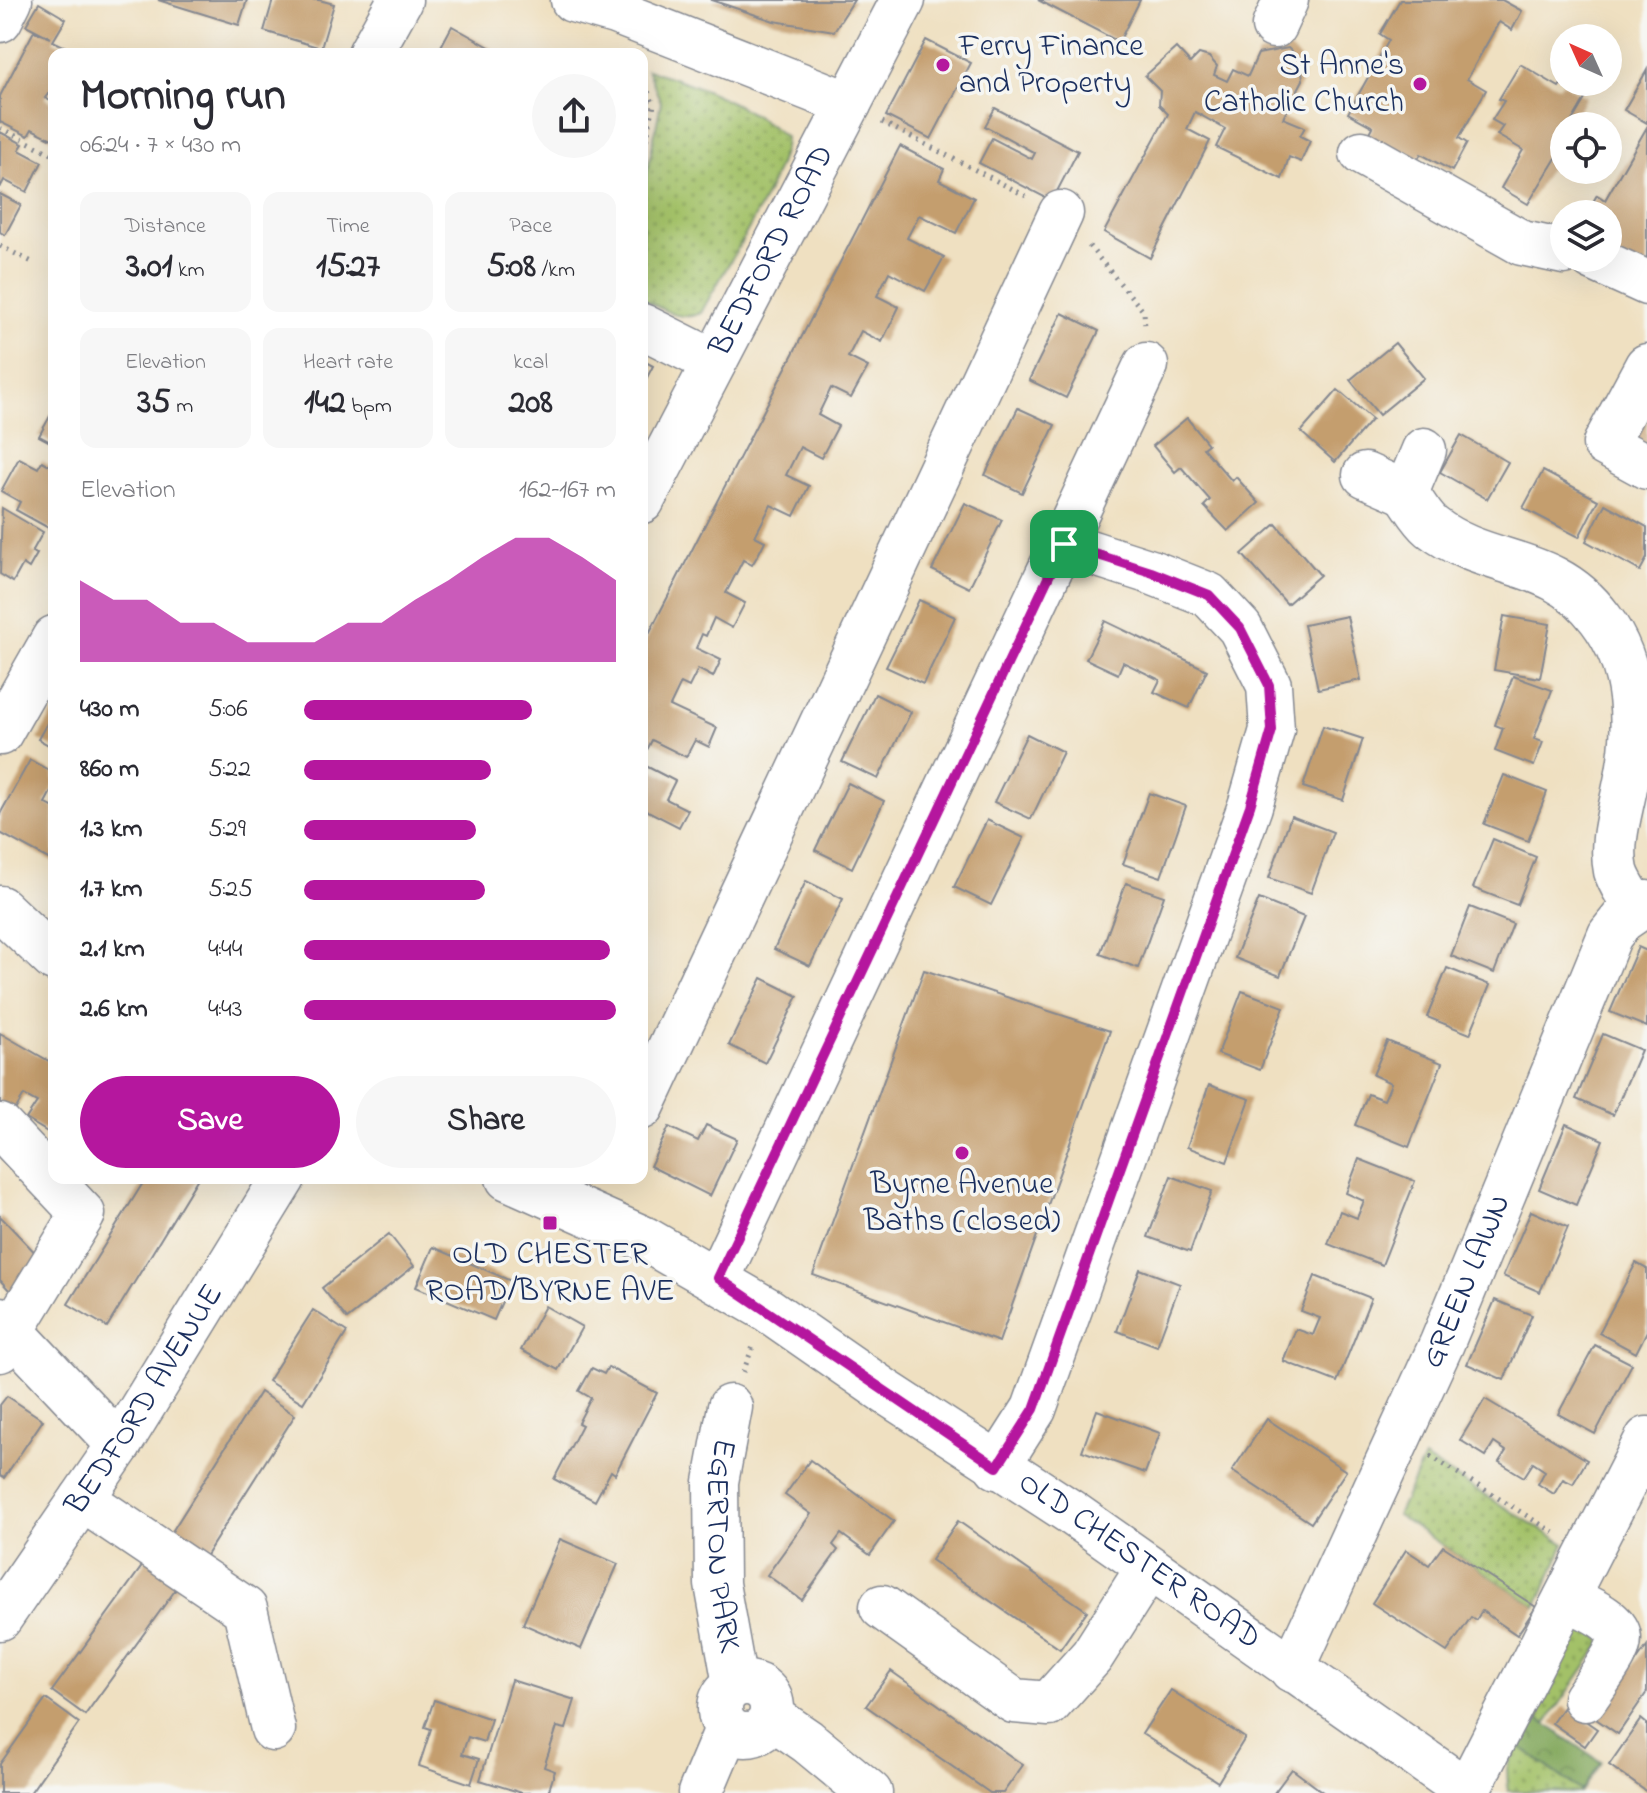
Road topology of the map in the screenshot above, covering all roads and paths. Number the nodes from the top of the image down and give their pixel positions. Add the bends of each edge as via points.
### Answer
1 (10, 0) edge
2 (400, 0) edge
3 (573, 0) edge
4 (903, 0) edge
5 (0, 20) edge
6 (373, 48) edge
7 (648, 91) edge
8 (849, 104) junction
9 (0, 128) edge
10 (648, 132) edge
11 (48, 152) edge
12 (1362, 153) dead end
13 (1061, 213) dead end
14 (0, 246) edge
15 (1550, 249) edge
16 (32, 262) dead end
17 (1622, 272) edge
18 (1647, 283) edge
19 (648, 329) edge
20 (714, 362) junction
21 (1146, 365) dead end
22 (1647, 366) edge
23 (1424, 450) dead end
24 (1647, 467) edge
25 (1365, 475) dead end
26 (648, 484) edge
27 (1406, 493) junction
28 (1064, 544) junction
29 (48, 649) edge
30 (0, 733) edge
31 (1641, 906) edge
32 (0, 908) edge
33 (48, 953) edge
34 (648, 1094) edge
35 (0, 1126) edge
36 (48, 1177) edge
37 (55, 1184) edge
38 (279, 1184) edge
39 (521, 1184) edge
40 (718, 1278) junction
41 (768, 1310) junction
42 (4, 1333) edge
43 (730, 1407) joint
44 (1398, 1437) junction
45 (1647, 1439) edge
46 (119, 1445) junction
47 (997, 1467) junction
48 (82, 1499) junction
49 (1588, 1554) junction
50 (1148, 1568) junction
51 (1566, 1598) junction
52 (882, 1607) dead end
53 (0, 1618) edge
54 (1292, 1670) junction
55 (735, 1684) junction
56 (1585, 1699) dead end
57 (772, 1717) junction
58 (273, 1729) dead end
59 (727, 1729) junction
60 (1468, 1792) edge
61 (700, 1793) edge
62 (870, 1793) edge

1 - 5 street
2 - 6 street
3 - 8 street
4 - 8 street, BEDFORD ROAD
7 - 10 path via 654,105
8 - 20 street, BEDFORD ROAD
9 - 11 path
12 - 15 street via 1522,243
13 - 34 street
14 - 16 path
17 - 18 street
19 - 20 street
20 - 26 street, BEDFORD ROAD
21 - 28 street
22 - 24 street via 1605,444
23 - 27 street
25 - 27 street
27 - 31 street via 1431,526 1466,546 1566,582 1601,618 1625,663 1634,712 1630,766 1616,830 1616,871
28 - 40 street
28 - 47 street via 1209,595 1240,628 1269,685 1272,730 1250,806 1034,1409
29 - 30 street
31 - 44 street, GREEN LAWN via 1610,935
32 - 33 street
35 - 36 street
37 - 42 street via 83,1214
38 - 46 street, BEDFORD AVENUE
39 - 40 street, OLD CHESTER ROAD
40 - 41 street, OLD CHESTER ROAD
41 - 43 path
41 - 47 street, OLD CHESTER ROAD
42 - 46 street
43 - 55 street, EGERTON PARK via 716,1482 717,1584
44 - 49 path
44 - 54 street, GREEN LAWN
45 - 49 street
46 - 48 street, BEDFORD AVENUE
47 - 50 street, OLD CHESTER ROAD
48 - 53 street, BEDFORD AVENUE
48 - 58 street via 245,1609
49 - 51 street
50 - 52 street via 1092,1656 1049,1704 1014,1701
50 - 54 street, OLD CHESTER ROAD
51 - 56 street via 1600,1613 1617,1626 1621,1637 1618,1651
51 - 60 street
54 - 60 street, OLD CHESTER ROAD
55 - 57 street, EGERTON PARK via 755,1683 771,1697
55 - 59 street, EGERTON PARK via 722,1696 719,1713
57 - 59 street via 761,1732 744,1736
57 - 62 street, EGERTON PARK
59 - 61 street, EGERTON PARK

